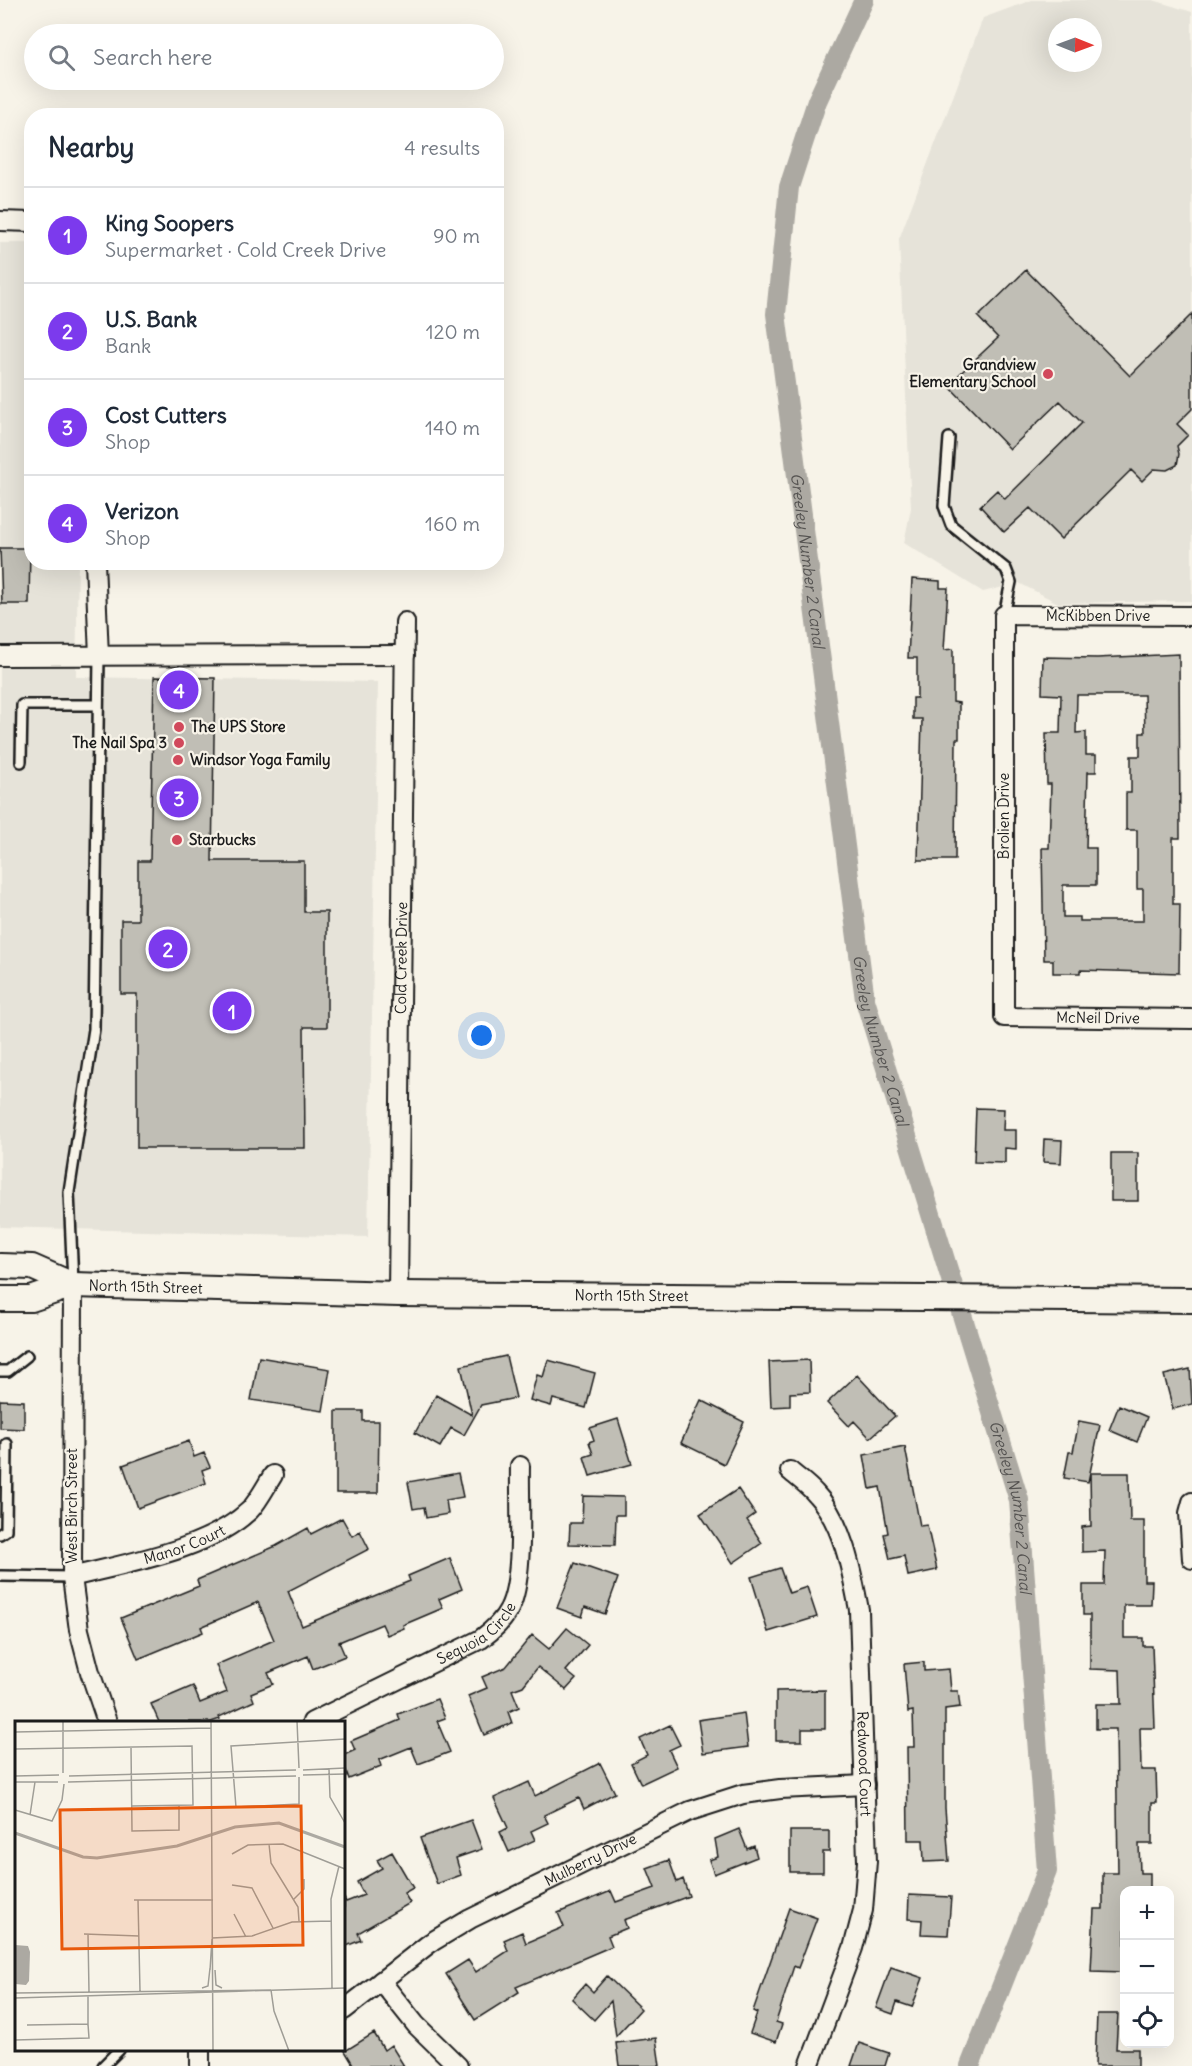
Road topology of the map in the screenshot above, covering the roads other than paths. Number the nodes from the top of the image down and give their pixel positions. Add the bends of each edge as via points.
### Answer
1 (0, 222) edge
2 (24, 222) edge
3 (949, 438) dead end
4 (95, 570) edge
5 (1004, 615) junction
6 (1192, 616) edge
7 (405, 622) dead end
8 (405, 655) junction
9 (0, 656) edge
10 (99, 656) junction
11 (98, 705) junction
12 (21, 762) dead end
13 (1004, 1017) joint
14 (1192, 1019) edge
15 (0, 1266) edge
16 (73, 1285) junction
17 (398, 1294) junction
18 (0, 1299) edge
19 (1192, 1300) edge
20 (27, 1356) dead end
21 (0, 1371) edge
22 (7, 1444) dead end
23 (520, 1466) dead end
24 (790, 1471) dead end
25 (273, 1475) dead end
26 (1192, 1502) edge
27 (0, 1534) edge
28 (1192, 1558) edge
29 (0, 1576) edge
30 (72, 1577) junction
31 (107, 1721) edge
32 (314, 1721) edge
33 (865, 1785) junction
34 (381, 1981) junction
35 (345, 2009) edge
36 (117, 2051) edge
37 (103, 2066) edge
38 (458, 2066) edge
39 (809, 2066) edge

1 - 2 street
3 - 5 lane via 946,517 1006,569 1011,582
4 - 10 street
5 - 6 street, McKibben Drive
5 - 13 street, Brolien Drive
7 - 8 street, Cold Creek Drive
8 - 10 street
8 - 17 street, Cold Creek Drive
9 - 10 street
10 - 11 lane
11 - 12 lane via 22,705
11 - 16 lane via 94,1029 69,1192
13 - 14 street, McNeil Drive
15 - 16 street, North 15th Street via 32,1267
16 - 17 street, North 15th Street
16 - 18 street, North 15th Street via 32,1299
16 - 30 street, West Birch Street
17 - 19 street, North 15th Street
20 - 21 lane via 8,1371
22 - 27 lane via 6,1530
23 - 32 street, Sequoia Circle via 517,1584 502,1620 481,1639
24 - 33 street, Redwood Court via 816,1493 831,1515 856,1594
25 - 30 street, Manor Court via 250,1509 210,1535 172,1552
26 - 28 street
29 - 30 lane
30 - 31 street, West Birch Street via 90,1672
33 - 34 street, Mulberry Drive via 743,1794 690,1811 470,1919 430,1943
33 - 39 street, Redwood Court via 867,1861 863,1910
34 - 35 street, Mulberry Drive
34 - 38 street via 422,2032
36 - 37 lane

